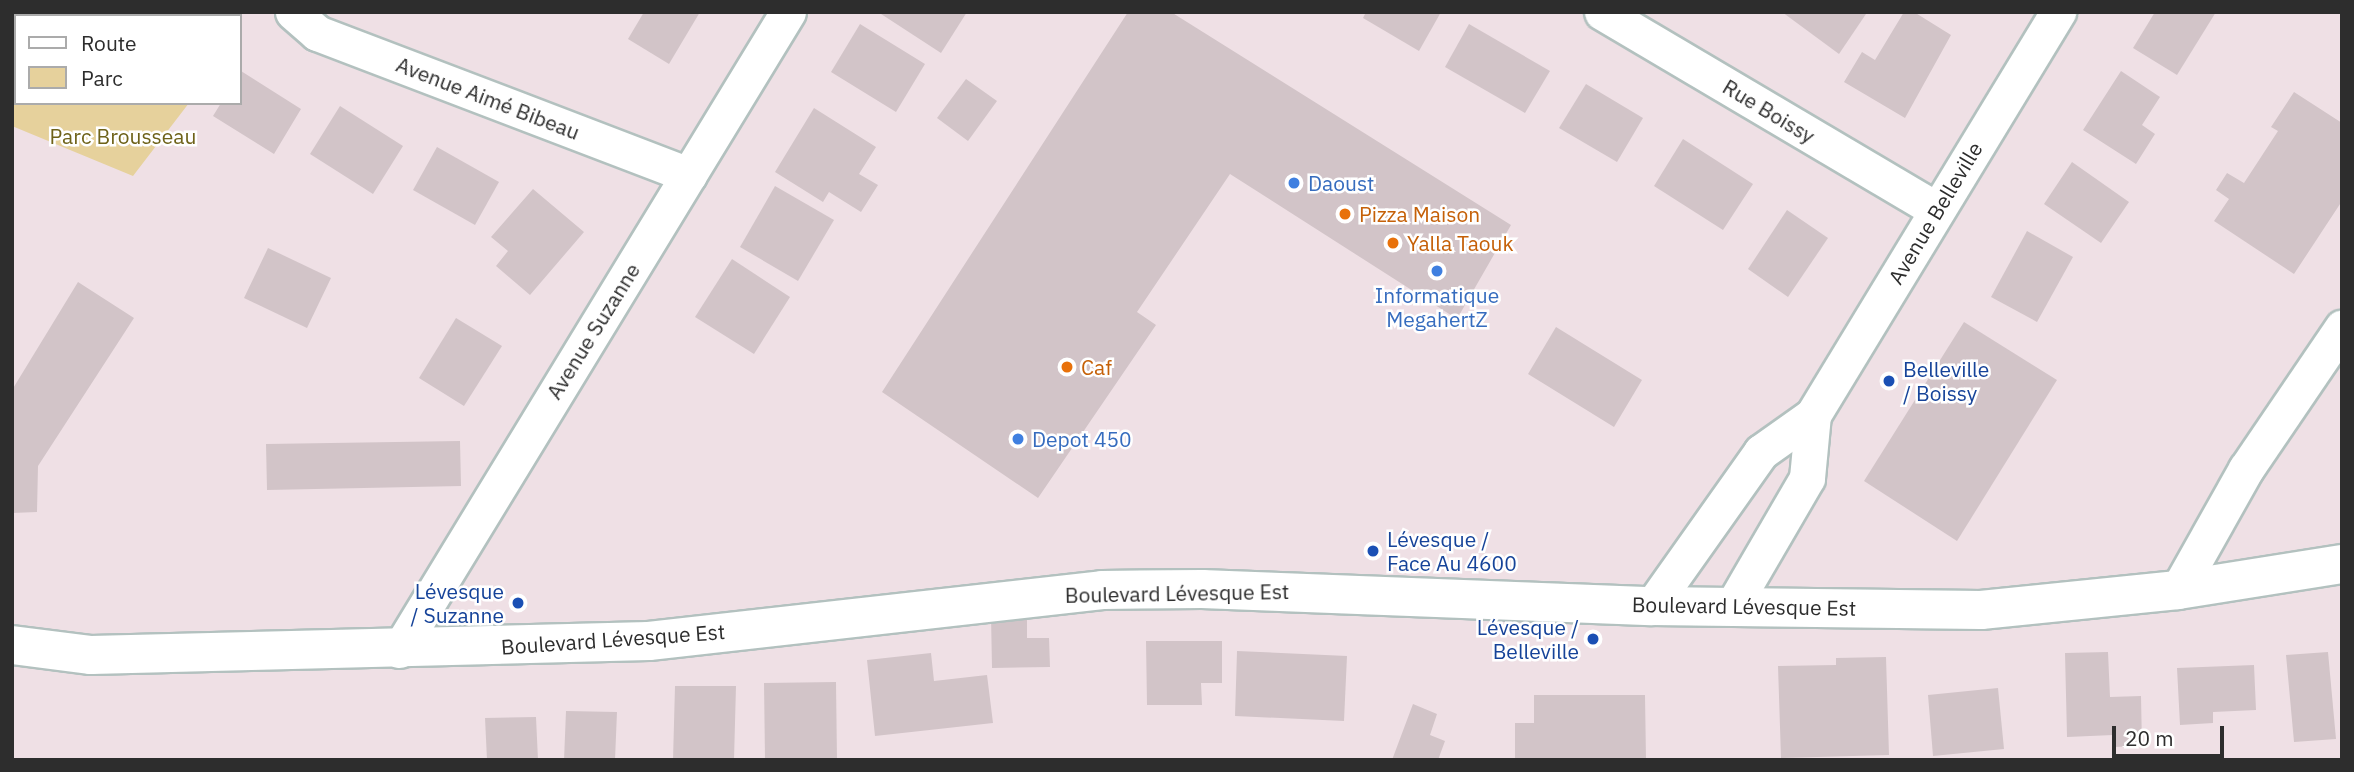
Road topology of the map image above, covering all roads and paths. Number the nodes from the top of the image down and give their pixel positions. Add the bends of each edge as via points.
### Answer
1 (293, 12) edge
2 (788, 12) edge
3 (1602, 12) edge
4 (2058, 12) edge
5 (689, 175) junction
6 (1937, 210) junction
7 (2342, 328) edge
8 (1813, 415) junction
9 (2342, 564) edge
10 (2178, 590) junction
11 (1652, 606) junction
12 (1731, 607) junction
13 (12, 645) edge
14 (399, 650) junction

1 - 5 street, Avenue Aimé Bibeau via 317,33
2 - 5 street, Avenue Suzanne
3 - 6 street, Rue Boissy
4 - 6 street, Avenue Belleville
5 - 14 street, Avenue Suzanne
6 - 8 street, Avenue Belleville
7 - 10 street via 2246,468
8 - 11 street, Avenue Belleville via 1760,452
8 - 12 street, Avenue Belleville via 1807,478
9 - 10 street, Boulevard Lévesque Est
10 - 12 street, Boulevard Lévesque Est via 1981,610
11 - 12 street, Boulevard Lévesque Est
11 - 14 street, Boulevard Lévesque Est via 1323,592 1102,590 649,641
13 - 14 street, Boulevard Lévesque Est via 91,655

